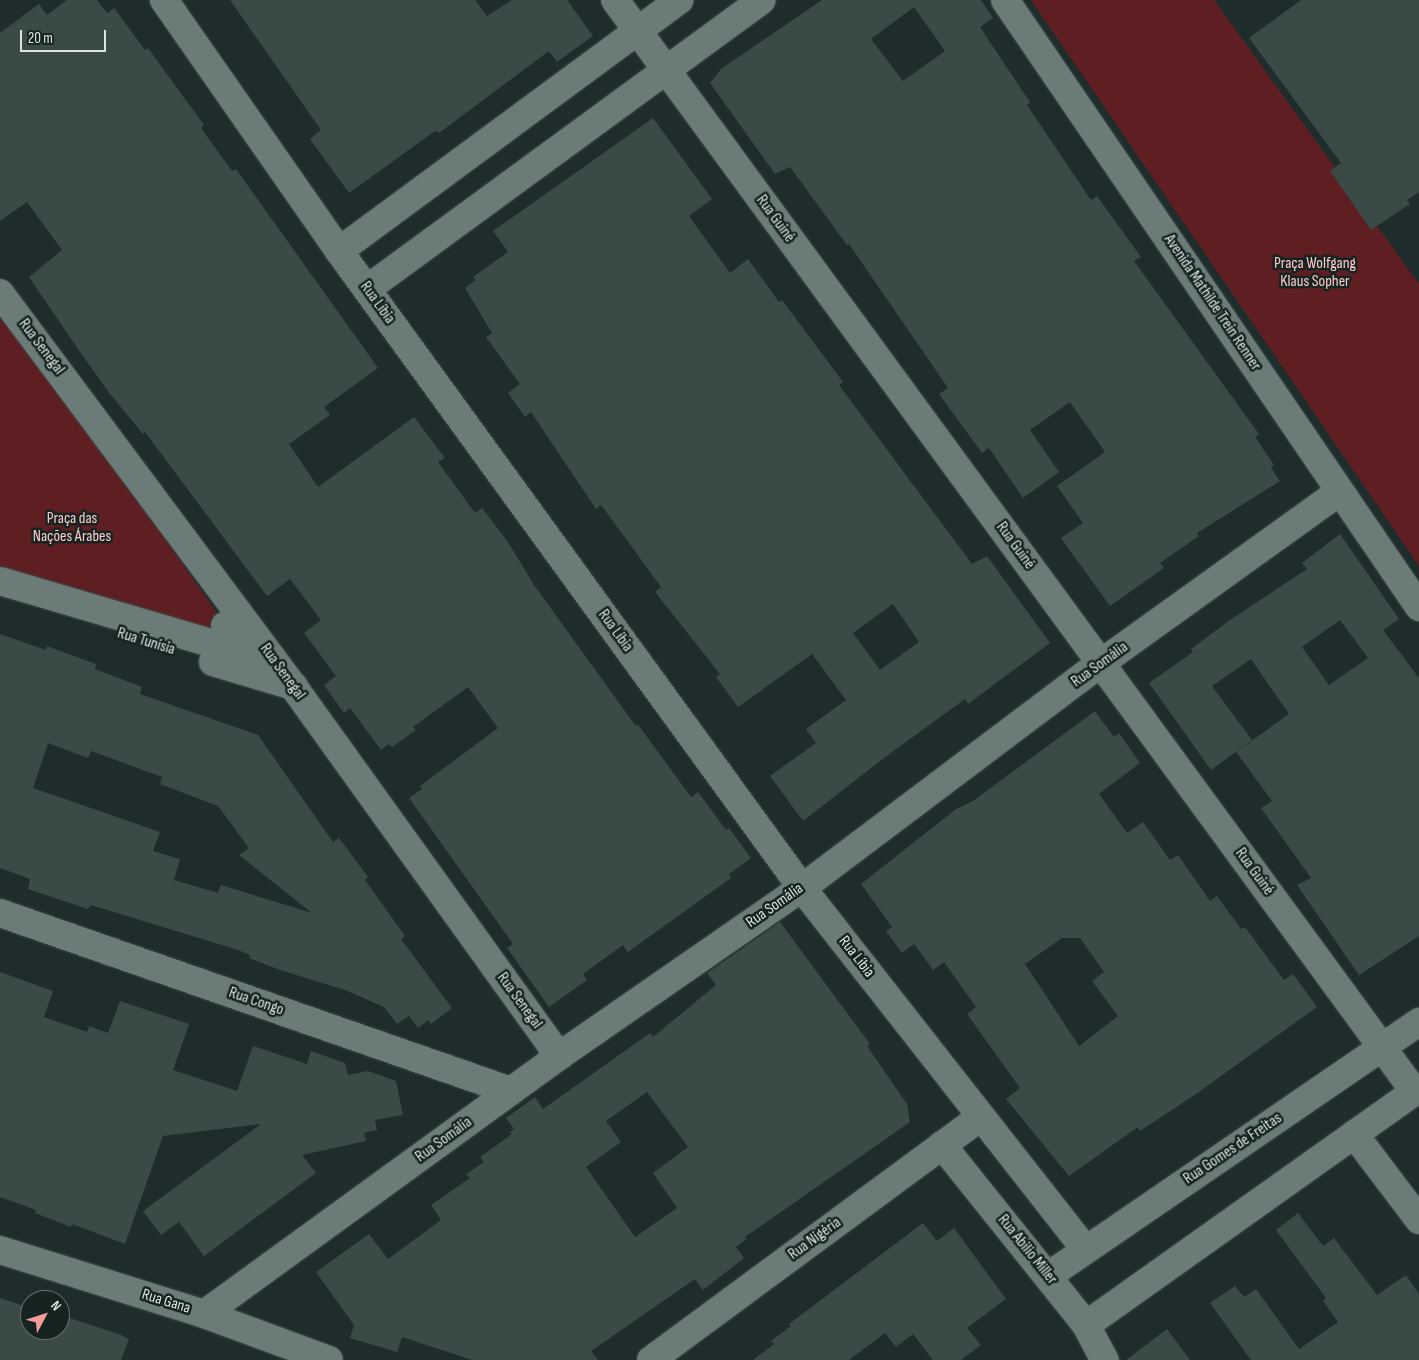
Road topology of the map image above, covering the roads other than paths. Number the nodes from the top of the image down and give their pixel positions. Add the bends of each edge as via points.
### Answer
1 (164, 0) edge
2 (615, 0) edge
3 (679, 0) edge
4 (762, 0) edge
5 (1005, 0) edge
6 (637, 30) junction
7 (665, 69) junction
8 (339, 251) junction
9 (367, 289) junction
10 (0, 293) edge
11 (0, 305) edge
12 (1340, 491) junction
13 (0, 581) edge
14 (0, 597) edge
15 (1419, 607) edge
16 (1101, 663) junction
17 (293, 686) junction
18 (802, 888) junction
19 (0, 912) edge
20 (1419, 1022) edge
21 (1383, 1048) junction
22 (559, 1056) junction
23 (1416, 1089) edge
24 (511, 1091) junction
25 (980, 1117) junction
26 (1354, 1134) junction
27 (942, 1145) junction
28 (1419, 1220) edge
29 (1085, 1249) junction
30 (0, 1250) edge
31 (1048, 1276) junction
32 (204, 1314) junction
33 (1086, 1325) junction
34 (330, 1360) edge
35 (651, 1360) edge
36 (1105, 1360) edge

1 - 8 street, Rua Líbia
2 - 6 street, Rua Guiné
3 - 6 street
4 - 7 street
5 - 12 street, Avenida Mathilde Trein Renner
6 - 7 street, Rua Guiné
6 - 8 street
7 - 9 street
7 - 16 street, Rua Guiné
8 - 9 street, Rua Líbia
9 - 18 street, Rua Líbia
10 - 17 street, Rua Senegal
11 - 13 street via 246,653
12 - 15 street, Avenida Mathilde Trein Renner
12 - 16 street, Rua Somália
14 - 17 street, Rua Tunísia
16 - 18 street, Rua Somália
16 - 21 street, Rua Guiné
17 - 22 street, Rua Senegal
18 - 22 street, Rua Somália
18 - 25 street, Rua Líbia
19 - 24 street, Rua Congo
20 - 21 street, Rua Gomes de Freitas
21 - 23 street, Rua Guiné
21 - 29 street, Rua Gomes de Freitas
22 - 24 street, Rua Somália
23 - 26 street
24 - 32 street, Rua Somália
25 - 27 street, Rua Nigéria
25 - 29 street, Rua Líbia
26 - 28 street
26 - 33 street
27 - 31 street, Rua Abilio Miller
27 - 35 street, Rua Nigéria
29 - 31 street, Rua Gomes de Freitas
30 - 32 street, Rua Gana
31 - 33 street, Rua Abilio Miller
32 - 34 street, Rua Gana
33 - 36 street, Rua Abilio Miller

